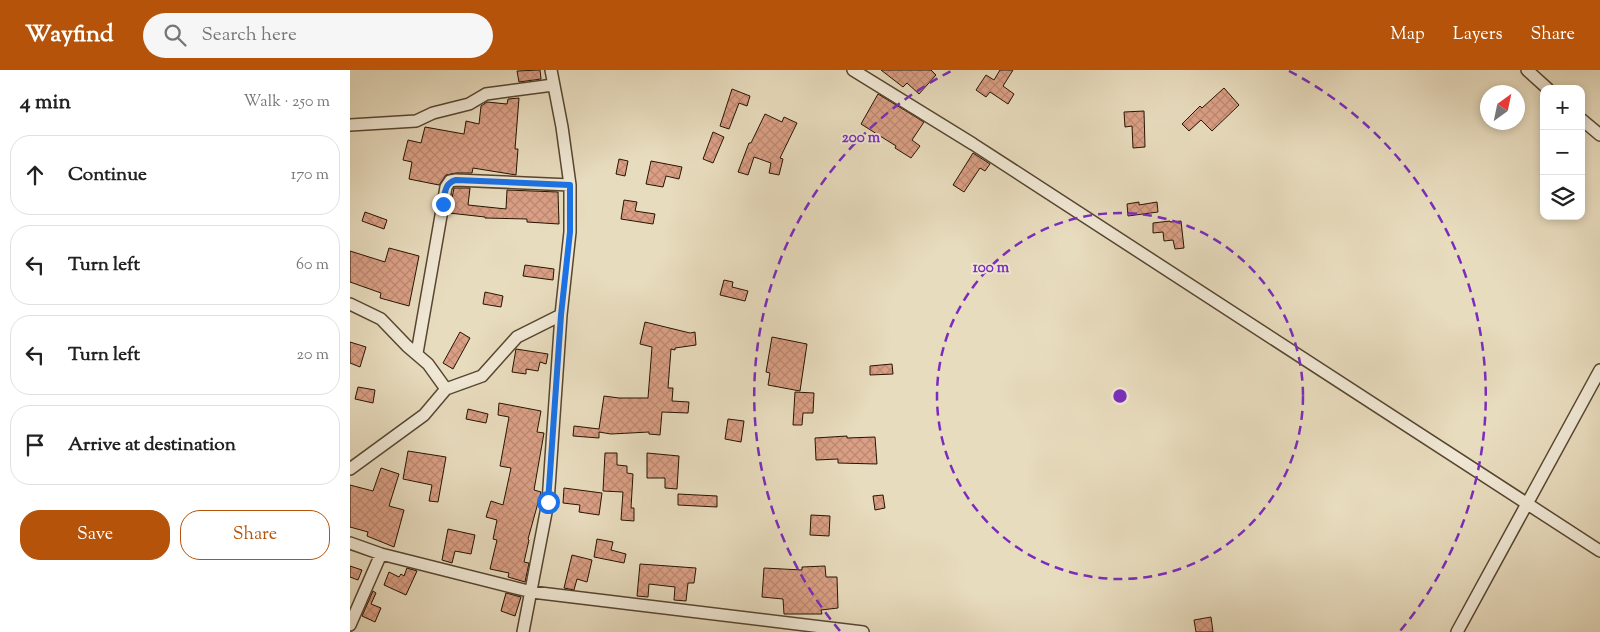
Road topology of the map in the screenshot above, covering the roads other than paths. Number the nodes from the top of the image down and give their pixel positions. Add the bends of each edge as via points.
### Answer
1 (551, 70) edge
2 (853, 70) edge
3 (1527, 70) edge
4 (553, 85) junction
5 (1544, 85) edge
6 (1585, 122) edge
7 (350, 125) edge
8 (1600, 135) edge
9 (570, 185) junction
10 (350, 304) edge
11 (561, 315) junction
12 (417, 353) junction
13 (1600, 370) edge
14 (446, 389) junction
15 (350, 469) edge
16 (1527, 504) junction
17 (350, 542) edge
18 (1600, 551) edge
19 (380, 554) junction
20 (532, 592) junction
21 (350, 625) edge
22 (523, 632) edge
23 (863, 632) edge
24 (1457, 632) edge

1 - 4 street
2 - 16 street via 973,144
3 - 5 street
4 - 7 street via 486,94 469,104 416,121
4 - 9 street
6 - 8 street
9 - 11 street via 570,232
9 - 12 street via 450,182 446,187
10 - 12 street via 381,319
11 - 14 street via 517,337 482,376
11 - 20 street via 548,502
12 - 14 street
13 - 16 street
14 - 15 street via 424,415
16 - 18 street
16 - 24 street
17 - 19 street
19 - 20 street
19 - 21 street
20 - 22 street
20 - 23 street

